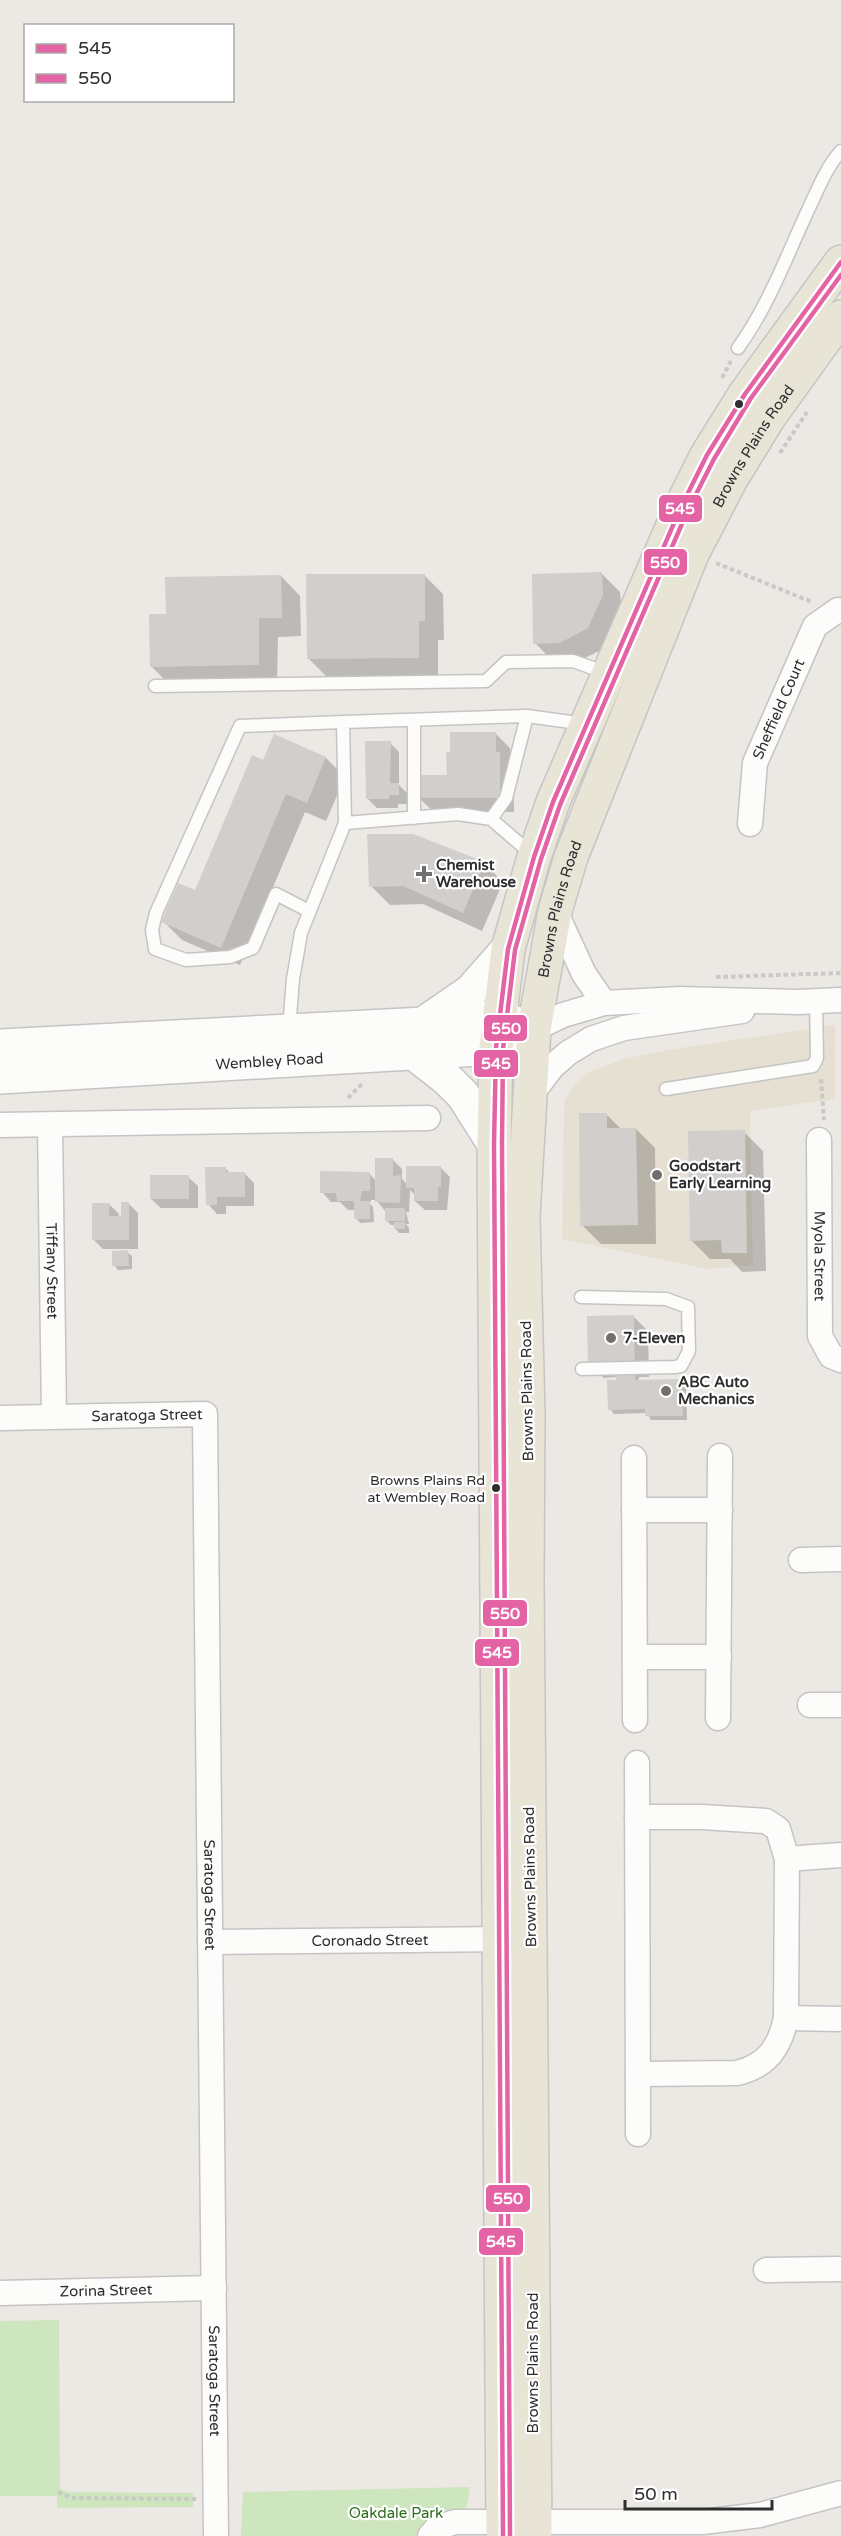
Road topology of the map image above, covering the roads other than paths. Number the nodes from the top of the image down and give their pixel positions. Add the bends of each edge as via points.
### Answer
1 (841, 151) edge
2 (841, 262) edge
3 (841, 317) edge
4 (738, 348) road end
5 (840, 611) edge
6 (608, 673) junction
7 (155, 686) dead end
8 (527, 716) junction
9 (414, 720) junction
10 (343, 722) junction
11 (586, 724) junction
12 (414, 818) junction
13 (491, 819) junction
14 (345, 823) junction
15 (750, 824) dead end
16 (534, 857) junction
17 (309, 911) junction
18 (555, 911) junction
19 (508, 949) junction
20 (841, 1000) edge
21 (807, 1002) junction
22 (604, 1003) junction
23 (425, 1023) junction
24 (534, 1029) junction
25 (289, 1030) junction
26 (497, 1032) junction
27 (0, 1046) edge
28 (402, 1055) junction
29 (0, 1077) edge
30 (666, 1089) dead end
31 (530, 1096) junction
32 (428, 1119) dead end
33 (0, 1125) edge
34 (50, 1125) junction
35 (819, 1140) road end
36 (494, 1144) junction
37 (830, 1185) edge
38 (495, 1218) junction
39 (581, 1296) dead end
40 (841, 1360) edge
41 (582, 1369) dead end
42 (54, 1416) junction
43 (0, 1418) edge
44 (720, 1456) dead end
45 (634, 1458) dead end
46 (634, 1510) junction
47 (720, 1510) junction
48 (841, 1559) edge
49 (801, 1560) dead end
50 (635, 1657) junction
51 (719, 1657) junction
52 (841, 1705) edge
53 (810, 1706) dead end
54 (718, 1718) dead end
55 (635, 1720) dead end
56 (636, 1763) dead end
57 (637, 1817) junction
58 (841, 1855) edge
59 (786, 1859) junction
60 (515, 1939) junction
61 (210, 1941) junction
62 (786, 2018) junction
63 (841, 2019) edge
64 (638, 2074) junction
65 (638, 2134) dead end
66 (841, 2269) edge
67 (766, 2270) dead end
68 (214, 2288) junction
69 (0, 2293) edge
70 (841, 2493) edge
71 (519, 2529) edge
72 (702, 2529) edge
73 (216, 2532) edge
74 (430, 2536) edge

1 - 4 lane via 834,158 759,315
2 - 6 main road, Browns Plains Road via 745,394 707,455
3 - 18 main road, Browns Plains Road via 769,417 692,554 571,857
5 - 15 street, Sheffield Court via 815,626 755,763
6 - 7 lane via 573,661 506,662 486,681
6 - 11 main road, Browns Plains Road
8 - 9 lane
8 - 11 lane
8 - 13 lane via 506,798
9 - 10 lane
9 - 12 lane
10 - 14 lane
10 - 17 lane via 240,726 156,913 152,930 156,949 186,960 230,957 253,948 276,894
11 - 16 main road, Browns Plains Road
12 - 13 lane via 458,814
12 - 14 lane
13 - 16 lane
14 - 17 lane
16 - 19 main road, Browns Plains Road
17 - 25 lane via 297,951
18 - 22 street via 584,974
18 - 24 main road, Browns Plains Road
19 - 23 main road via 471,992
19 - 26 main road, Browns Plains Road
20 - 21 street, Wembley Road
21 - 22 street, Wembley Road via 680,999
21 - 30 lane via 817,1058 813,1066
21 - 31 street, Wembley Road via 624,1028 601,1035 568,1053
22 - 24 street, Wembley Road via 563,1015
23 - 25 main road, Wembley Road
23 - 26 main road, Wembley Road
24 - 26 main road, Wembley Road
24 - 31 main road, Browns Plains Road
24 - 38 main road via 510,1106 505,1188
25 - 27 main road, Wembley Road
26 - 28 main road, Wembley Road
26 - 36 main road, Browns Plains Road
28 - 29 main road, Wembley Road
28 - 36 main road via 447,1079 463,1095
31 - 60 main road, Browns Plains Road via 523,1216 528,1414
32 - 34 street
33 - 34 street
34 - 42 street, Tiffany Street
35 - 37 street, Myola Street
36 - 38 main road, Browns Plains Road
37 - 40 street, Myola Street via 819,1336 831,1356
38 - 60 main road, Browns Plains Road
39 - 41 lane via 666,1299 688,1307 689,1351 681,1366
42 - 43 street
42 - 61 street, Saratoga Street via 205,1414
44 - 47 street
45 - 46 street
46 - 47 street
46 - 50 street
47 - 51 street
48 - 49 street
50 - 51 street
50 - 55 street
51 - 54 street
52 - 53 street
56 - 57 street
57 - 59 street via 766,1821 778,1828
57 - 64 street
58 - 59 street
59 - 62 street
60 - 61 street, Coronado Street
60 - 71 main road, Browns Plains Road
61 - 68 street, Saratoga Street
62 - 63 street
62 - 64 street via 782,2037 771,2056 753,2070
64 - 65 street
66 - 67 street
68 - 69 street, Zorina Street
68 - 73 street, Saratoga Street
70 - 72 street
71 - 72 street
71 - 74 street via 455,2522 437,2528

